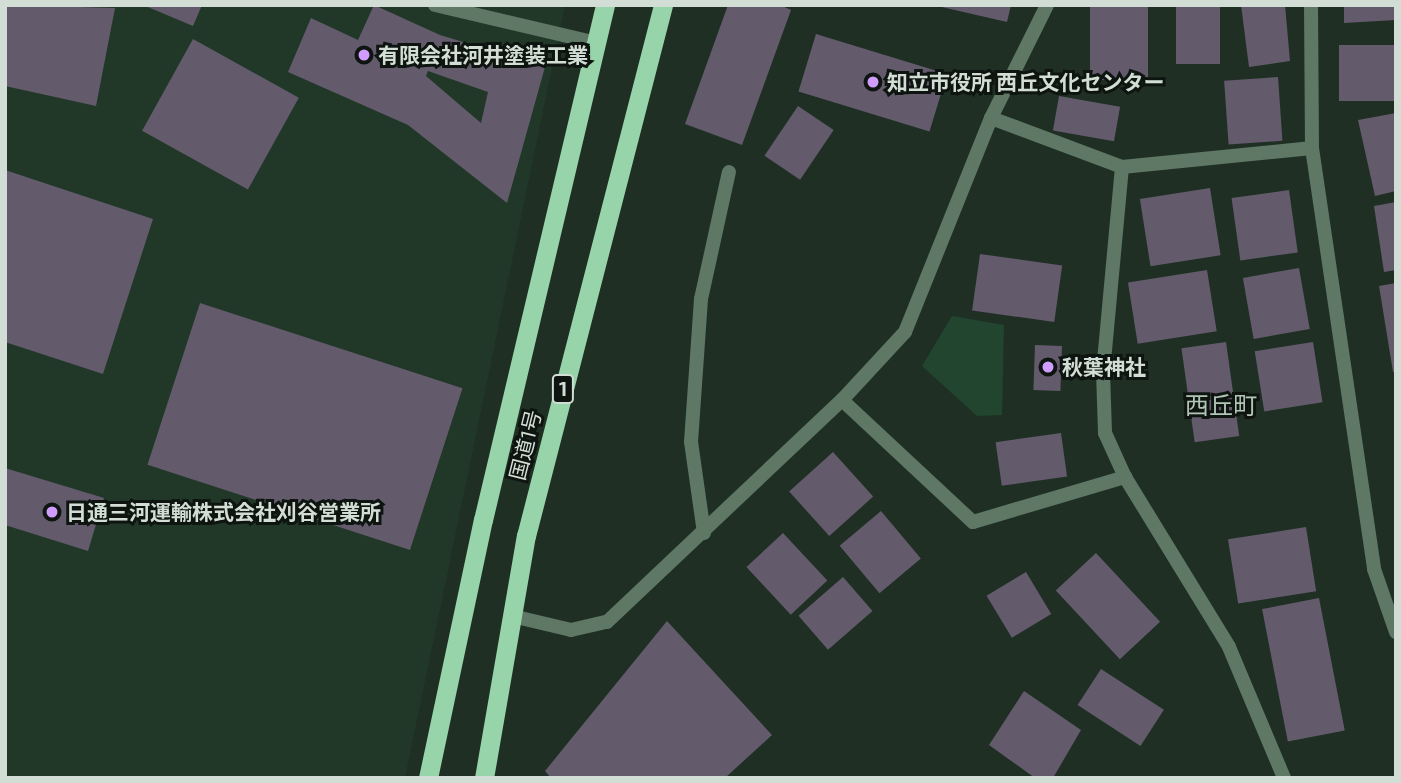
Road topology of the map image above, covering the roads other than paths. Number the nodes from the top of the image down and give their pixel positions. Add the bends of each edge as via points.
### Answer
1 (435, 5) edge
2 (605, 5) edge
3 (663, 5) edge
4 (1047, 5) edge
5 (1311, 5) edge
6 (593, 42) junction
7 (991, 118) junction
8 (1312, 148) junction
9 (1122, 167) junction
10 (729, 173) dead end
11 (842, 400) junction
12 (1125, 477) junction
13 (704, 533) junction
14 (512, 616) junction
15 (1396, 632) edge
16 (428, 778) edge
17 (484, 778) edge
18 (1283, 778) edge

1 - 6 street
2 - 6 highway, 国道1号
3 - 14 highway, 国道1号 / 1 via 526,536
4 - 7 street
5 - 8 street
6 - 16 highway, 国道1号
7 - 9 street
7 - 11 street via 905,332
8 - 9 street
8 - 15 street via 1374,569
9 - 12 street via 1102,372 1105,433
10 - 13 street via 701,299 691,442
11 - 12 street via 973,522
11 - 13 street
12 - 18 street via 1229,647
13 - 14 street via 607,622 571,630
14 - 17 highway, 国道1号 / 1

